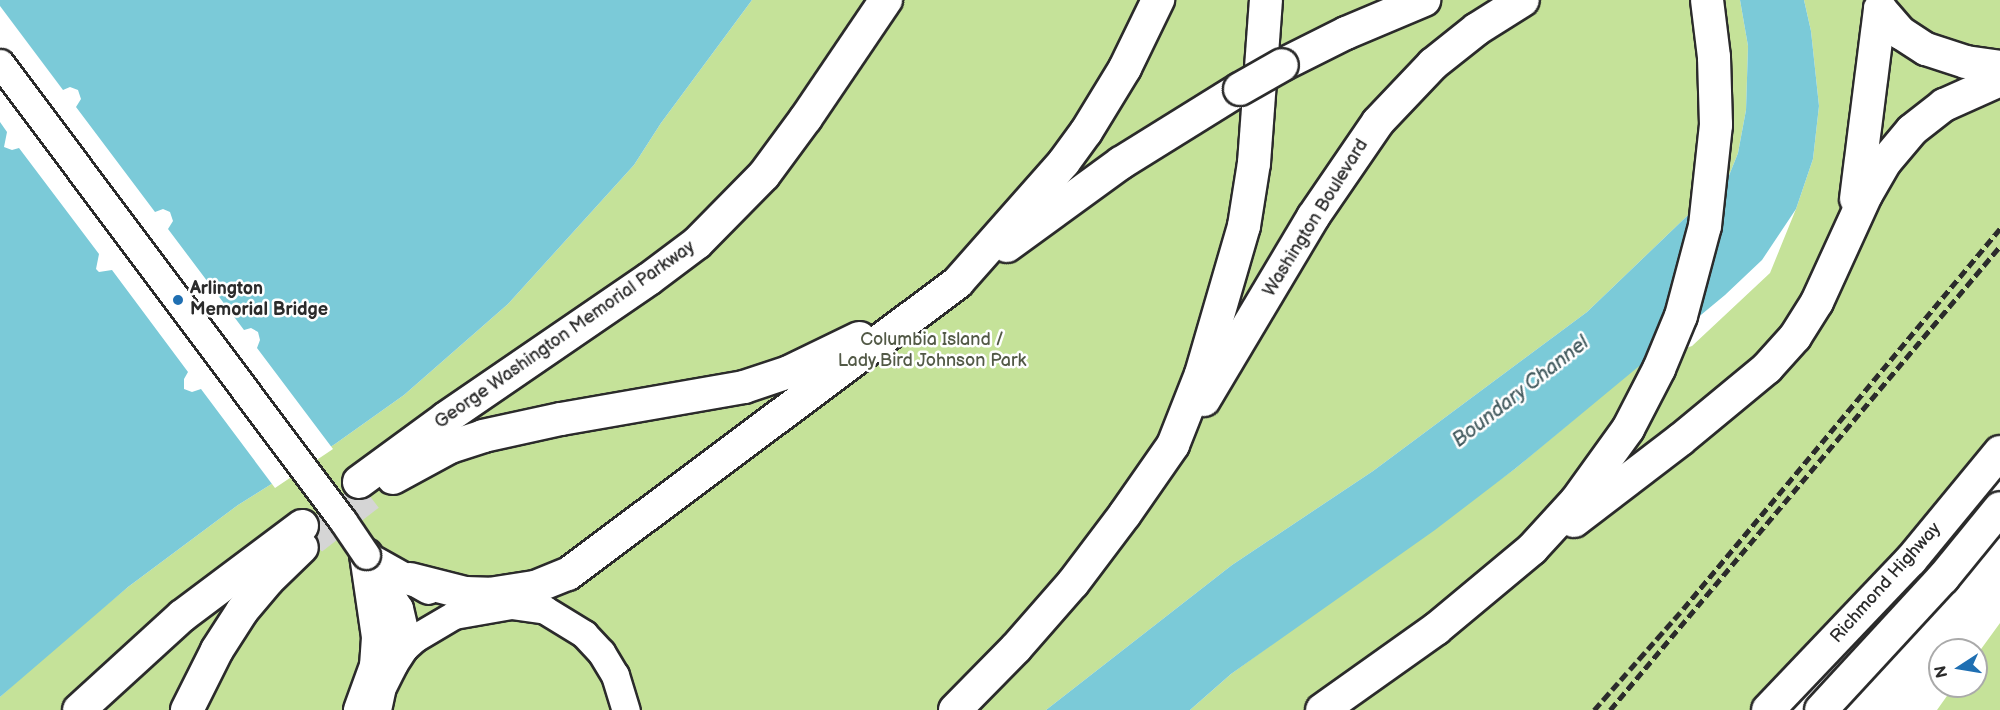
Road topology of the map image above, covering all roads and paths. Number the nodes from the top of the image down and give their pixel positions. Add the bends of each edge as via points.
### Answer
1 (886, 0) edge
2 (1158, 0) edge
3 (1266, 0) edge
4 (1424, 0) edge
5 (1524, 0) edge
6 (1707, 0) edge
7 (1880, 9) junction
8 (2000, 52) edge
9 (0, 63) edge
10 (2000, 67) edge
11 (2000, 80) edge
12 (1850, 229) junction
13 (958, 282) junction
14 (924, 307) junction
15 (1173, 445) junction
16 (2000, 452) edge
17 (2000, 508) edge
18 (607, 546) junction
19 (1532, 549) junction
20 (366, 555) junction
21 (410, 579) junction
22 (492, 606) junction
23 (537, 608) junction
24 (404, 648) junction
25 (372, 707) edge
26 (79, 710) edge
27 (187, 710) edge
28 (626, 710) edge
29 (955, 710) edge
30 (1322, 710) edge
31 (1768, 710) edge
32 (1821, 710) edge

1 - 14 highway, George Washington Memorial Parkway via 764,175 697,243 446,418 364,489 467,441 550,421 750,385 806,365
2 - 13 highway via 1125,68 1086,132
3 - 15 highway via 1254,163 1244,226 1201,374
4 - 13 highway, bridge via 1346,33 1240,89 1121,163
5 - 15 highway, Washington Boulevard via 1477,29 1433,64 1378,122 1329,191 1216,383
6 - 19 highway via 1716,125 1710,195 1698,259 1681,316 1628,429 1576,501
7 - 8 highway via 1948,43
7 - 10 highway via 1900,33 1926,49 1966,62
7 - 12 highway
9 - 20 main road, bridge
11 - 12 highway via 1944,105 1912,130 1876,177
12 - 19 highway via 1812,311 1767,368 1680,440
13 - 14 highway
14 - 18 highway
15 - 29 highway via 1072,583
16 - 31 highway, Richmond Highway via 1911,560
17 - 32 highway, Richmond Highway via 1943,579
18 - 21 highway via 557,579 510,593 465,592
18 - 23 highway via 582,577
19 - 30 highway via 1444,622
20 - 21 main road
20 - 24 main road via 399,608
20 - 25 highway via 378,638
21 - 22 main road via 451,601
22 - 23 main road
22 - 24 main road via 444,619
23 - 28 main road via 574,626 601,652 615,675
24 - 25 main road
26 - 27 highway via 182,616 307,532 242,611

